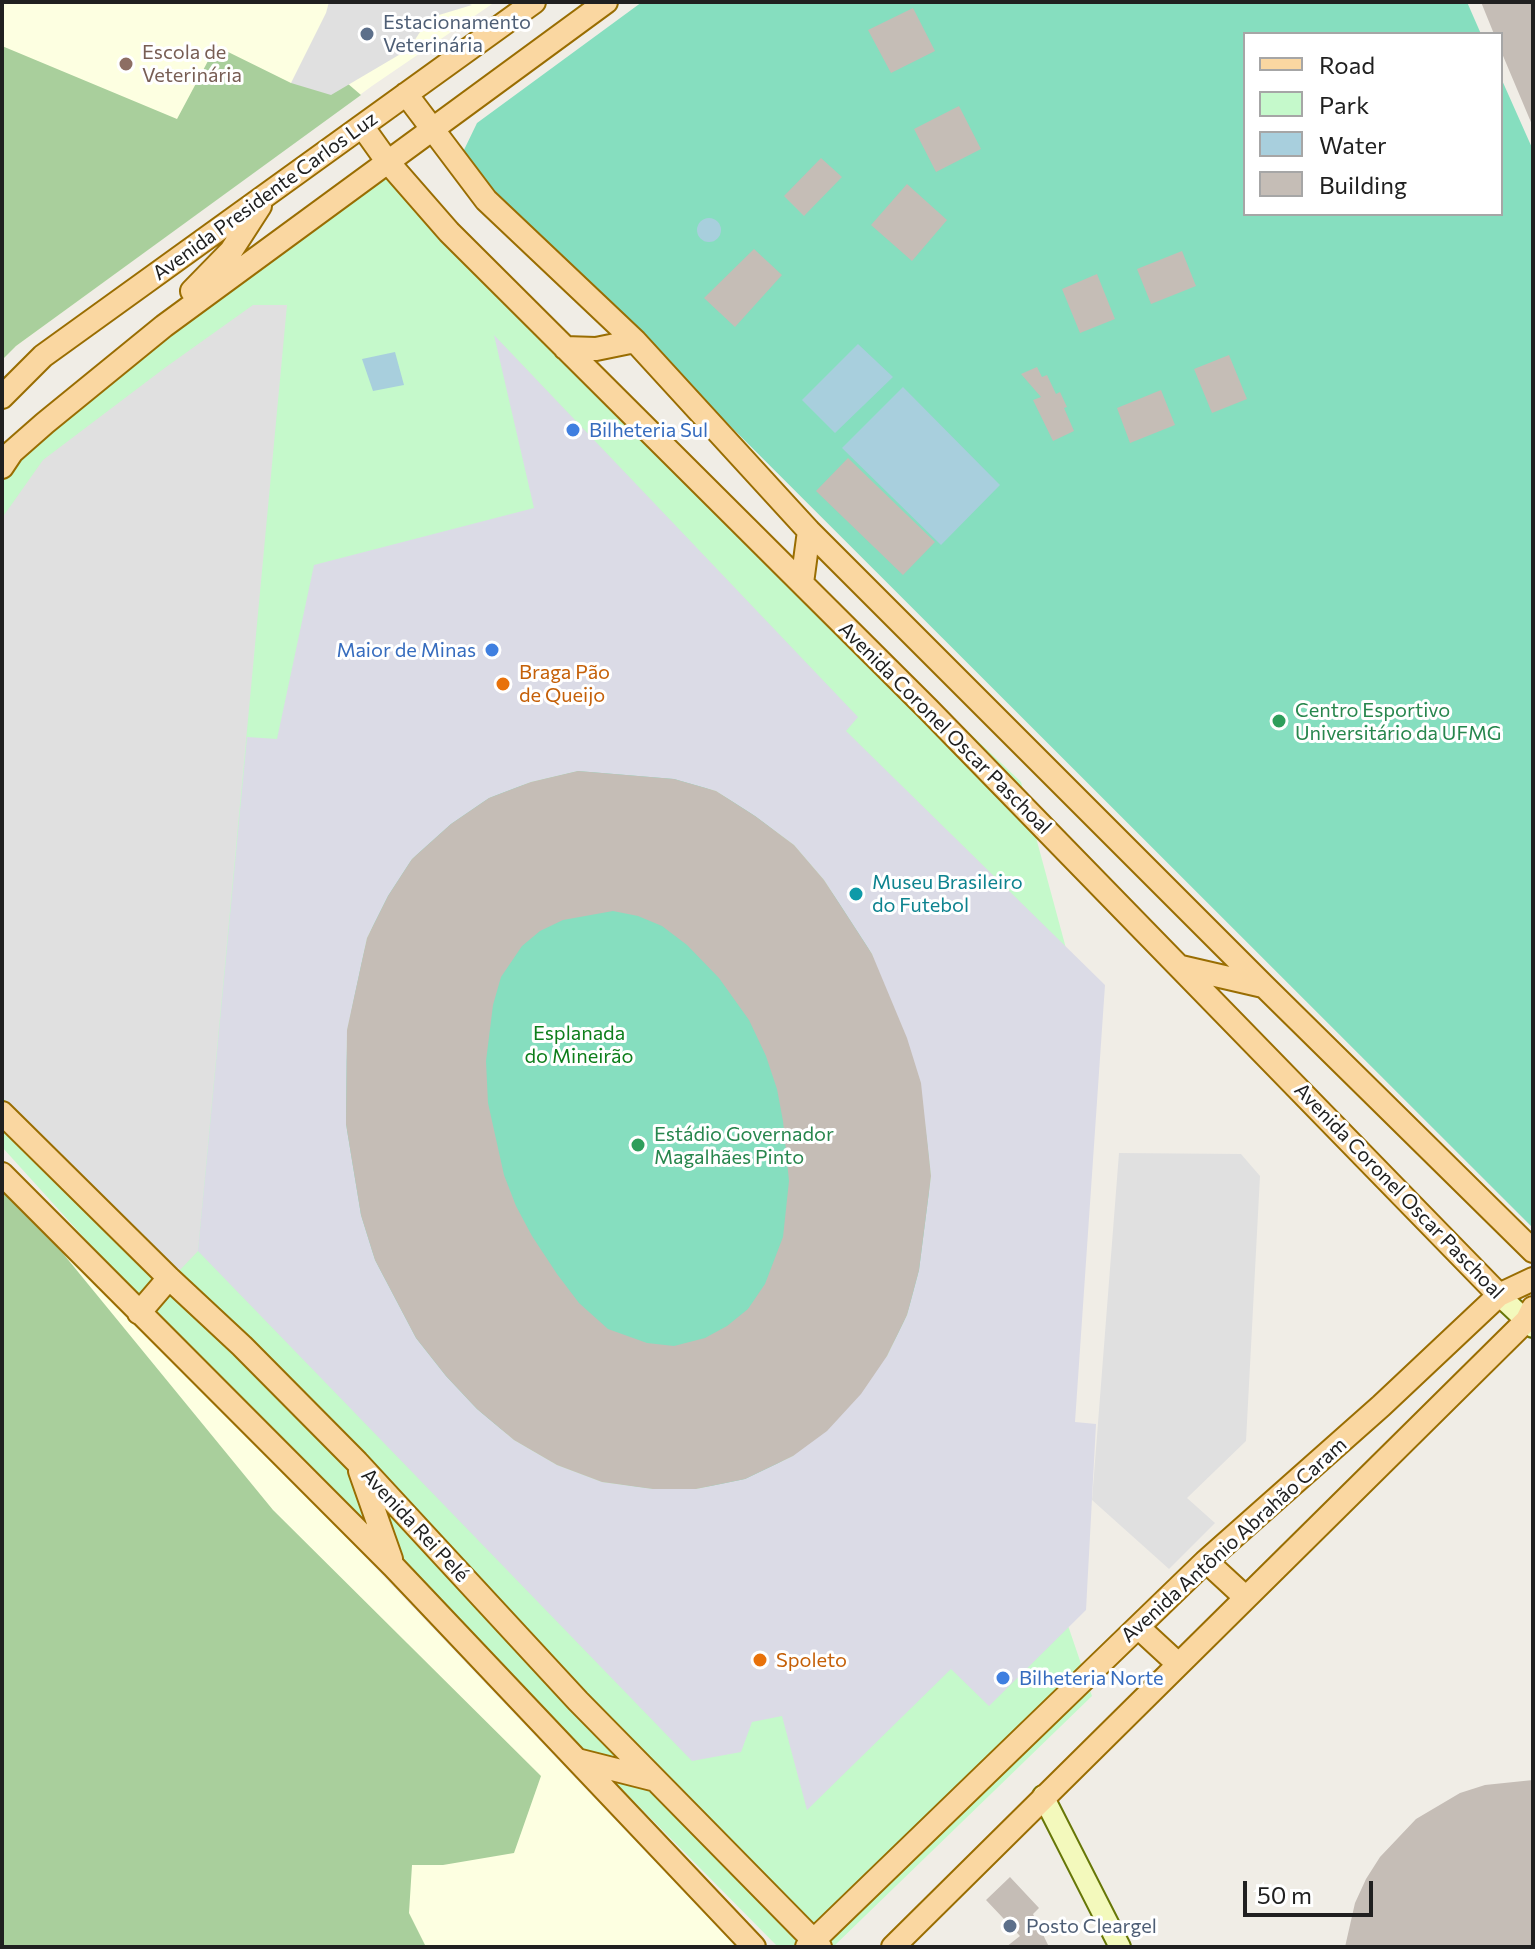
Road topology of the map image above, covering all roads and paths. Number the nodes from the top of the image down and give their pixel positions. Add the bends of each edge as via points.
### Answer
1 (534, 2) edge
2 (606, 2) edge
3 (406, 94) junction
4 (362, 126) junction
5 (423, 134) junction
6 (387, 161) junction
7 (268, 194) junction
8 (635, 341) junction
9 (565, 348) junction
10 (126, 356) junction
11 (2, 397) edge
12 (2, 467) edge
13 (809, 531) junction
14 (802, 583) junction
15 (1181, 967) junction
16 (1264, 986) junction
17 (4, 1115) edge
18 (2, 1174) edge
19 (1533, 1251) edge
20 (169, 1278) junction
21 (1533, 1279) edge
22 (1499, 1295) junction
23 (139, 1313) junction
24 (1531, 1318) edge
25 (357, 1462) junction
26 (1206, 1561) junction
27 (393, 1566) junction
28 (1245, 1597) junction
29 (1138, 1627) junction
30 (1177, 1663) junction
31 (576, 1760) junction
32 (654, 1780) junction
33 (1043, 1796) junction
34 (813, 1945) edge
35 (754, 1947) edge
36 (893, 1947) edge
37 (1120, 1947) edge

1 - 3 main road, Avenida Presidente Carlos Luz
2 - 5 main road
3 - 4 main road, Avenida Presidente Carlos Luz
3 - 5 main road
4 - 6 main road, Avenida Coronel Oscar Paschoal
4 - 7 main road, Avenida Presidente Carlos Luz
5 - 6 main road
5 - 8 main road
6 - 9 main road, Avenida Coronel Oscar Paschoal via 449,232
6 - 10 main road
7 - 10 main road via 222,261
7 - 11 main road, Avenida Presidente Carlos Luz via 43,356
8 - 9 main road via 596,349
8 - 13 main road
9 - 14 main road, Avenida Coronel Oscar Paschoal
10 - 12 main road via 12,452
13 - 14 main road
13 - 16 main road
14 - 15 main road, Avenida Coronel Oscar Paschoal
15 - 16 main road
15 - 22 main road, Avenida Coronel Oscar Paschoal
16 - 19 main road
17 - 20 main road, Avenida Rei Pelé
18 - 23 main road
20 - 23 main road
20 - 25 main road, Avenida Rei Pelé
21 - 22 main road, Avenida Antônio Abrahão Caram
22 - 24 street, Avenida Coronel Oscar Paschoal
22 - 26 main road, Avenida Antônio Abrahão Caram
23 - 27 main road
24 - 28 main road, Avenida Antônio Abrahão Caram
25 - 27 main road
25 - 32 main road, Avenida Rei Pelé
26 - 28 main road
26 - 29 main road, Avenida Antônio Abrahão Caram
27 - 31 main road
28 - 30 main road, Avenida Antônio Abrahão Caram
29 - 30 main road
29 - 34 main road, Avenida Antônio Abrahão Caram
30 - 33 main road, Avenida Antônio Abrahão Caram
31 - 32 main road
31 - 35 main road
32 - 34 main road, Avenida Rei Pelé
33 - 36 main road, Avenida Antônio Abrahão Caram
33 - 37 street

